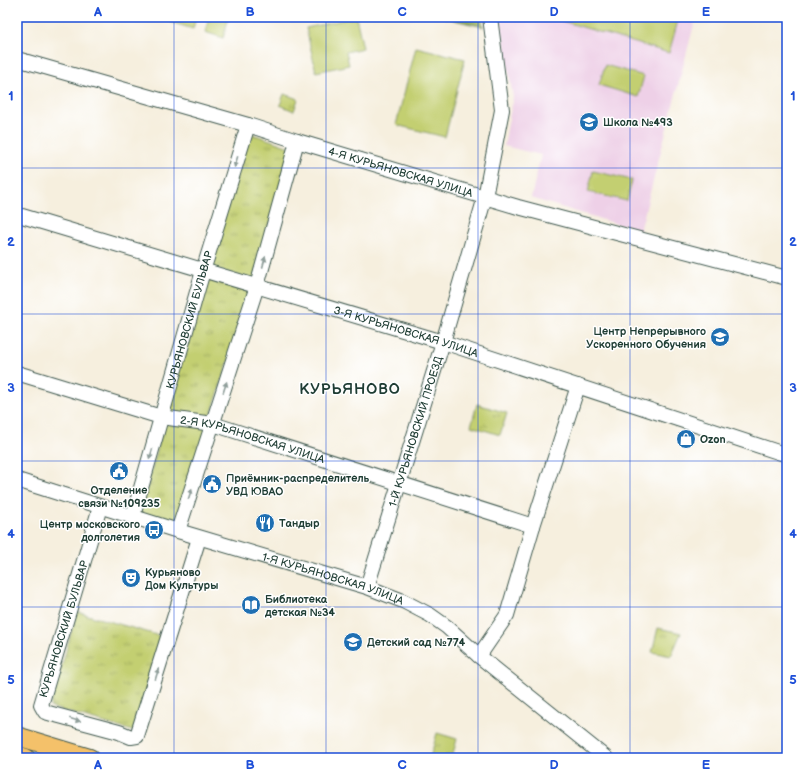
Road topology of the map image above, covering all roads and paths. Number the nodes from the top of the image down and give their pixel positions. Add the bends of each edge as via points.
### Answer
1 (490, 17) edge
2 (17, 60) edge
3 (248, 125) junction
4 (297, 142) junction
5 (485, 197) junction
6 (22, 216) dead end
7 (203, 271) junction
8 (787, 278) edge
9 (257, 286) junction
10 (442, 342) junction
11 (17, 373) edge
12 (578, 386) junction
13 (161, 417) junction
14 (213, 424) junction
15 (787, 455) edge
16 (17, 480) edge
17 (399, 484) junction
18 (100, 507) junction
19 (133, 516) junction
20 (533, 526) junction
21 (178, 531) junction
22 (199, 538) junction
23 (367, 587) junction
24 (480, 656) junction
25 (17, 736) edge
26 (17, 755) edge
27 (26, 758) edge
28 (90, 758) edge
29 (606, 758) edge

1 - 5 street, 1-Й КУРЬЯНОВСКИЙ ПРОЕЗД via 502,110
2 - 3 street, 4-Я КУРЬЯНОВСКАЯ УЛИЦА
3 - 4 street, 4-Я КУРЬЯНОВСКАЯ УЛИЦА
3 -> 7 street, КУРЬЯНОВСКИЙ БУЛЬВАР
4 - 5 street, 4-Я КУРЬЯНОВСКАЯ УЛИЦА
9 -> 4 street
5 - 8 street, 4-Я КУРЬЯНОВСКАЯ УЛИЦА
5 - 10 street, 1-Й КУРЬЯНОВСКИЙ ПРОЕЗД
6 - 7 street, 3-Я КУРЬЯНОВСКАЯ УЛИЦА
7 - 9 street, 3-Я КУРЬЯНОВСКАЯ УЛИЦА
7 - 13 street, КУРЬЯНОВСКИЙ БУЛЬВАР
9 - 10 street, 3-Я КУРЬЯНОВСКАЯ УЛИЦА
14 -> 9 street
10 - 12 street, 3-Я КУРЬЯНОВСКАЯ УЛИЦА
10 - 17 street, 1-Й КУРЬЯНОВСКИЙ ПРОЕЗД
11 - 13 street, 2-Я КУРЬЯНОВСКАЯ УЛИЦА
12 - 15 street, 3-Я КУРЬЯНОВСКАЯ УЛИЦА
12 - 20 street
13 - 14 street, 2-Я КУРЬЯНОВСКАЯ УЛИЦА
13 -> 19 street, КУРЬЯНОВСКИЙ БУЛЬВАР
14 - 17 street, 2-Я КУРЬЯНОВСКАЯ УЛИЦА
21 -> 14 street
16 - 18 street, 1-Я КУРЬЯНОВСКАЯ УЛИЦА
17 - 20 street, 2-Я КУРЬЯНОВСКАЯ УЛИЦА
17 - 23 street, 1-Й КУРЬЯНОВСКИЙ ПРОЕЗД
18 - 19 street, 1-Я КУРЬЯНОВСКАЯ УЛИЦА
18 -> 22 street, КУРЬЯНОВСКИЙ БУЛЬВАР via 41,705 45,712 131,737 137,736
19 - 21 street, 1-Я КУРЬЯНОВСКАЯ УЛИЦА
20 - 24 street via 507,615
21 - 22 street, 1-Я КУРЬЯНОВСКАЯ УЛИЦА
22 - 23 street, 1-Я КУРЬЯНОВСКАЯ УЛИЦА
23 - 24 street, 1-Я КУРЬЯНОВСКАЯ УЛИЦА via 430,615
24 - 29 street, 1-Я КУРЬЯНОВСКАЯ УЛИЦА
25 - 28 main road
26 - 27 main road

